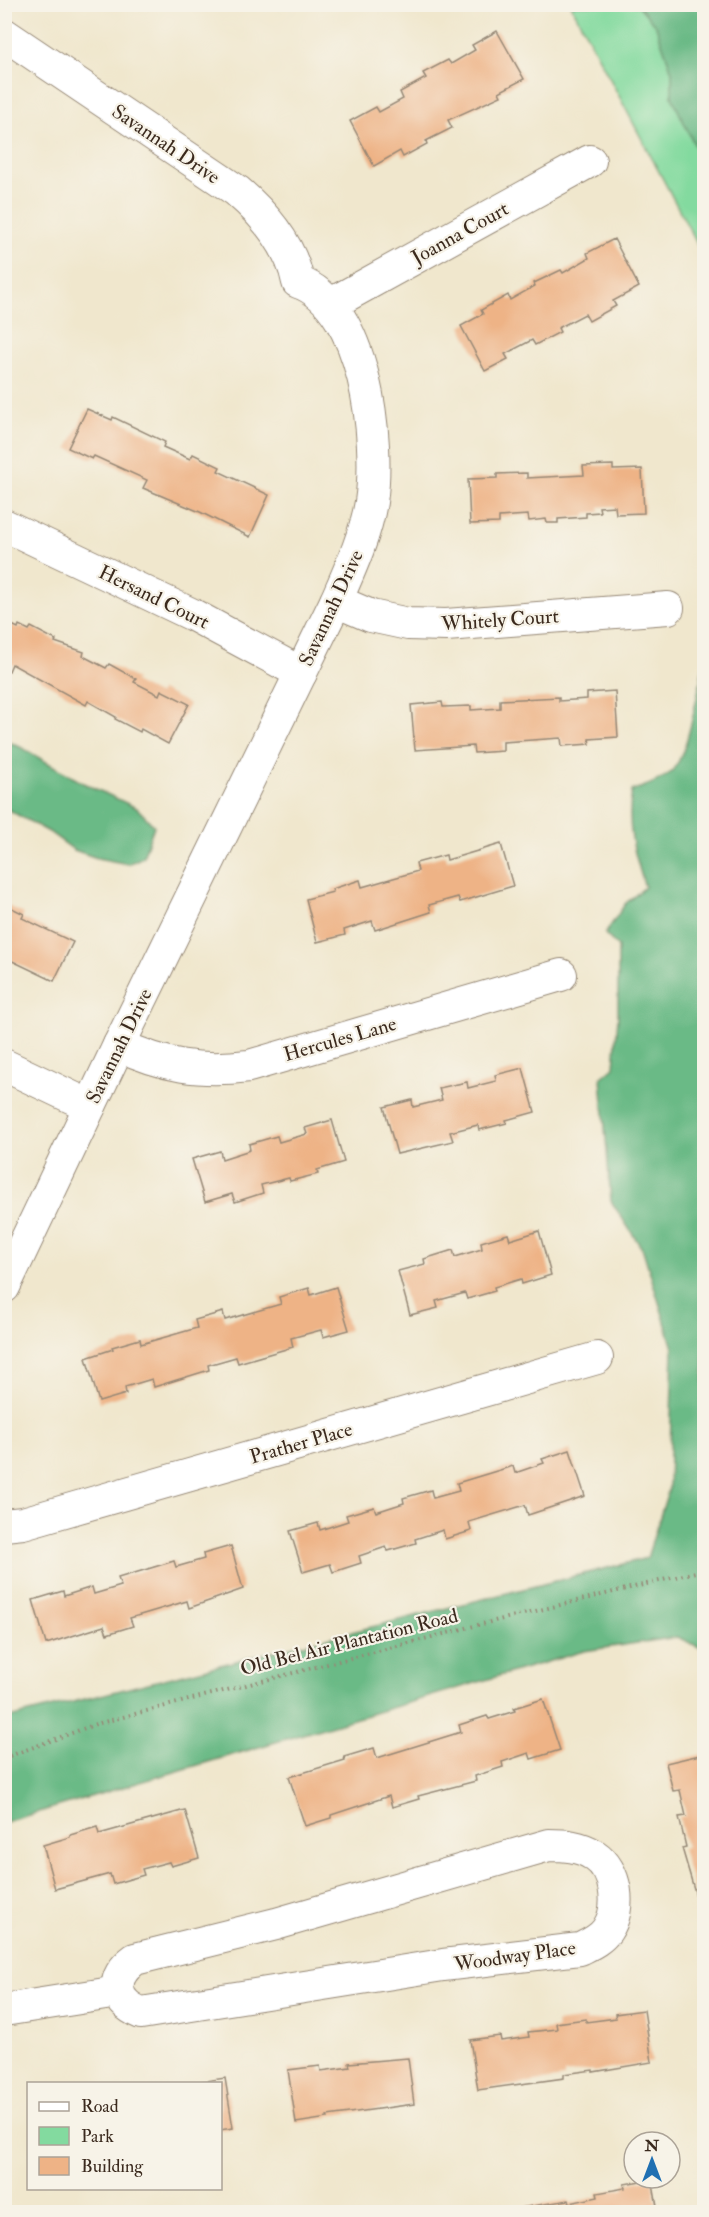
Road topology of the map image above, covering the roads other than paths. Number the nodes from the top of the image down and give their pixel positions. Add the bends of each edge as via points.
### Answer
1 (4, 34) edge
2 (590, 161) dead end
3 (331, 304) junction
4 (4, 525) edge
5 (336, 601) junction
6 (669, 608) dead end
7 (301, 673) junction
8 (561, 975) dead end
9 (119, 1045) junction
10 (4, 1065) edge
11 (90, 1106) junction
12 (4, 1287) edge
13 (597, 1358) dead end
14 (4, 1525) edge
15 (118, 1992) junction
16 (4, 2010) edge

1 - 3 street, Savannah Drive via 244,197 281,241 295,265 298,282 319,292
2 - 3 street, Joanna Court
3 - 5 street, Savannah Drive via 360,364 371,409 374,456 371,503 360,548
4 - 7 street, Hersand Court via 193,615
5 - 6 street, Whitely Court via 371,616 408,624 446,625
5 - 7 street, Savannah Drive
7 - 9 street, Savannah Drive
8 - 9 street, Hercules Lane via 249,1066 219,1070 183,1067 147,1058
9 - 11 street, Savannah Drive
10 - 11 street
11 - 12 street, Savannah Drive
13 - 14 street, Prather Place via 23,1524
15 - 15 street, Woodway Place via 124,1967 135,1959 276,1924 549,1845 572,1846 593,1854 607,1866 614,1888 615,1908 607,1929 597,1941 580,1949 443,1965 141,2013 128,2008
15 - 16 street

